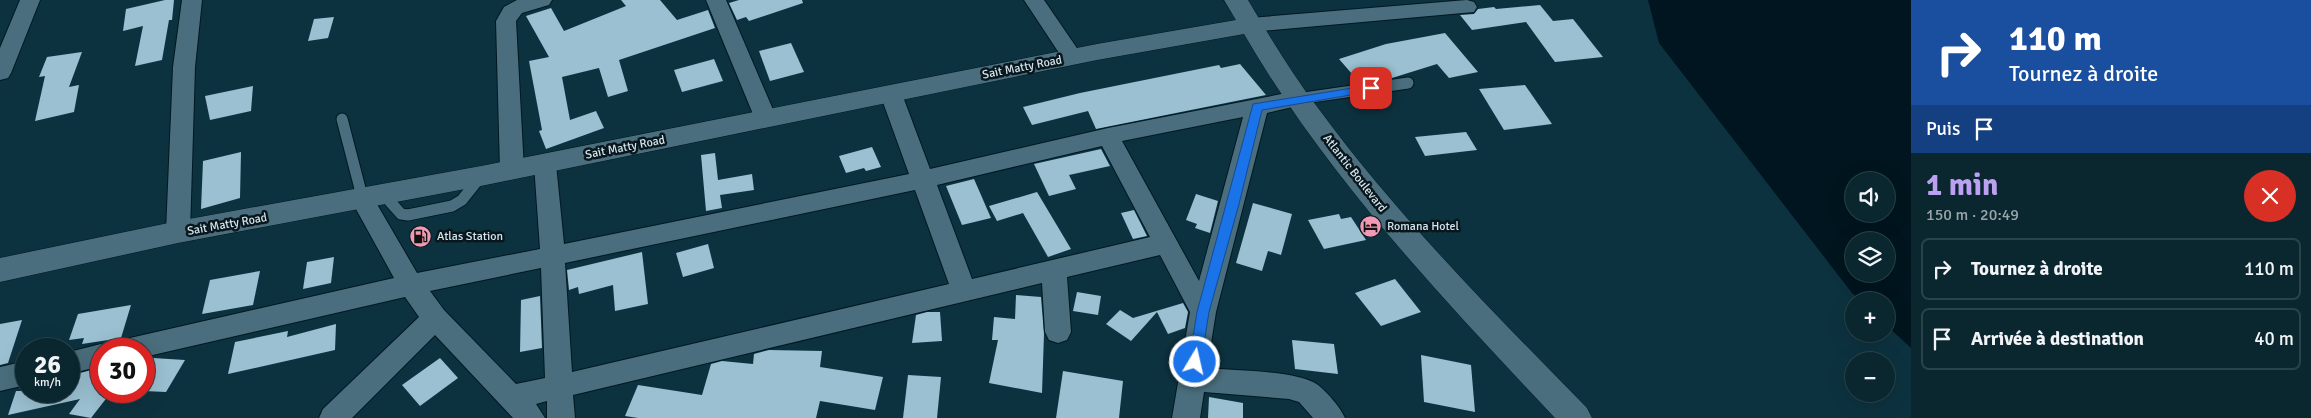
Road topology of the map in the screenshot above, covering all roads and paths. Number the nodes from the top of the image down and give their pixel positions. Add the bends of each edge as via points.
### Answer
1 (30, 0) edge
2 (192, 0) edge
3 (542, 0) edge
4 (716, 0) edge
5 (1034, 0) edge
6 (1236, 0) edge
7 (1467, 7) dead end
8 (1250, 25) junction
9 (1072, 57) junction
10 (0, 73) edge
11 (1408, 83) dead end
12 (891, 94) junction
13 (1297, 99) junction
14 (1257, 107) junction
15 (342, 119) dead end
16 (766, 119) junction
17 (1108, 136) junction
18 (545, 164) junction
19 (512, 170) junction
20 (922, 180) junction
21 (374, 198) junction
22 (178, 232) junction
23 (1164, 244) junction
24 (551, 257) junction
25 (0, 270) edge
26 (1054, 270) junction
27 (411, 284) junction
28 (964, 290) junction
29 (1203, 312) junction
30 (436, 318) junction
31 (1058, 332) dead end
32 (155, 343) edge
33 (15, 375) edge
34 (0, 378) edge
35 (1192, 379) junction
36 (560, 386) junction
37 (510, 398) junction
38 (333, 418) edge
39 (531, 418) edge
40 (561, 418) edge
41 (1186, 418) edge
42 (1331, 418) edge
43 (1576, 418) edge

1 - 10 street
2 - 22 street via 184,67
3 - 19 street via 513,9 508,12 506,21
4 - 16 street
5 - 9 street
6 - 8 street, Atlantic Boulevard
7 - 8 street
8 - 9 street, Sait Matty Road
8 - 13 street, Atlantic Boulevard
9 - 12 street, Sait Matty Road
11 - 13 lane
12 - 16 street, Sait Matty Road
12 - 20 street
13 - 14 street
13 - 43 street, Atlantic Boulevard via 1372,196 1451,288
14 - 17 street
14 - 29 street
15 - 21 lane
16 - 18 street, Sait Matty Road
17 - 20 street
17 - 23 street
18 - 19 street, Sait Matty Road
18 - 24 street
19 - 21 street, Sait Matty Road
20 - 24 street
20 - 28 street
21 - 22 street, Sait Matty Road
21 - 27 street
22 - 25 street, Sait Matty Road
23 - 26 street
23 - 29 street
24 - 27 street
24 - 36 street
26 - 28 street
26 - 31 street
27 - 30 street
27 - 32 street
28 - 36 street
29 - 35 street
30 - 37 street
30 - 38 street
33 - 34 street
35 - 41 street
35 - 42 street via 1289,387 1308,393
36 - 37 street
36 - 40 street
37 - 39 street

